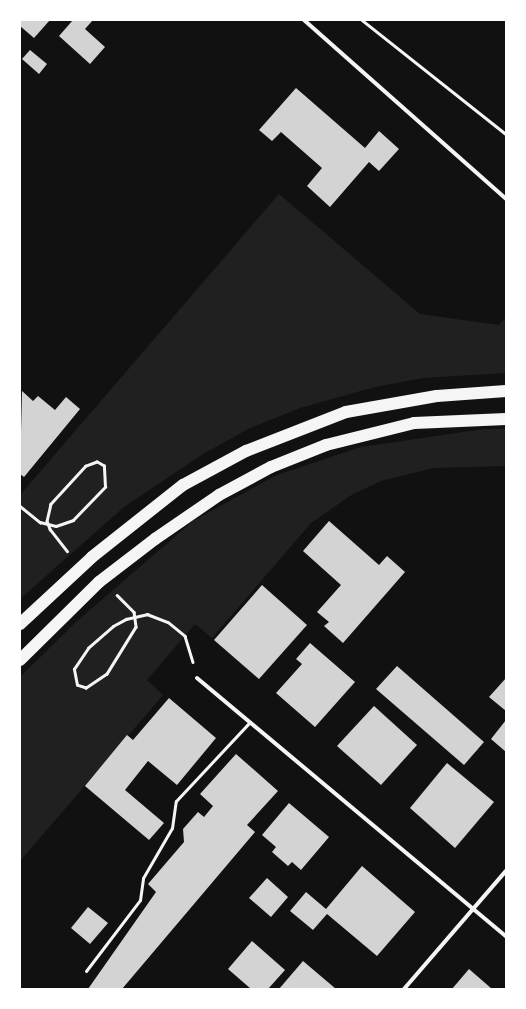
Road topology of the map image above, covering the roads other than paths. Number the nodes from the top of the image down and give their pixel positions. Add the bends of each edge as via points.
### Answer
1 (304, 20) edge
2 (506, 199) edge
3 (506, 391) edge
4 (506, 419) edge
5 (20, 624) edge
6 (20, 660) edge
7 (197, 678) road end
8 (250, 722) junction
9 (506, 871) edge
10 (474, 909) junction
11 (506, 936) edge
12 (86, 971) dead end
13 (404, 989) edge

1 - 2 street
3 - 5 highway via 437,396 346,412 246,451 183,485 92,557
4 - 6 highway via 414,423 326,445 271,467 219,495 99,582
7 - 8 street
8 - 10 street
8 - 12 lane via 176,801 172,828 143,878 140,900
9 - 10 street
10 - 11 street
10 - 13 street

